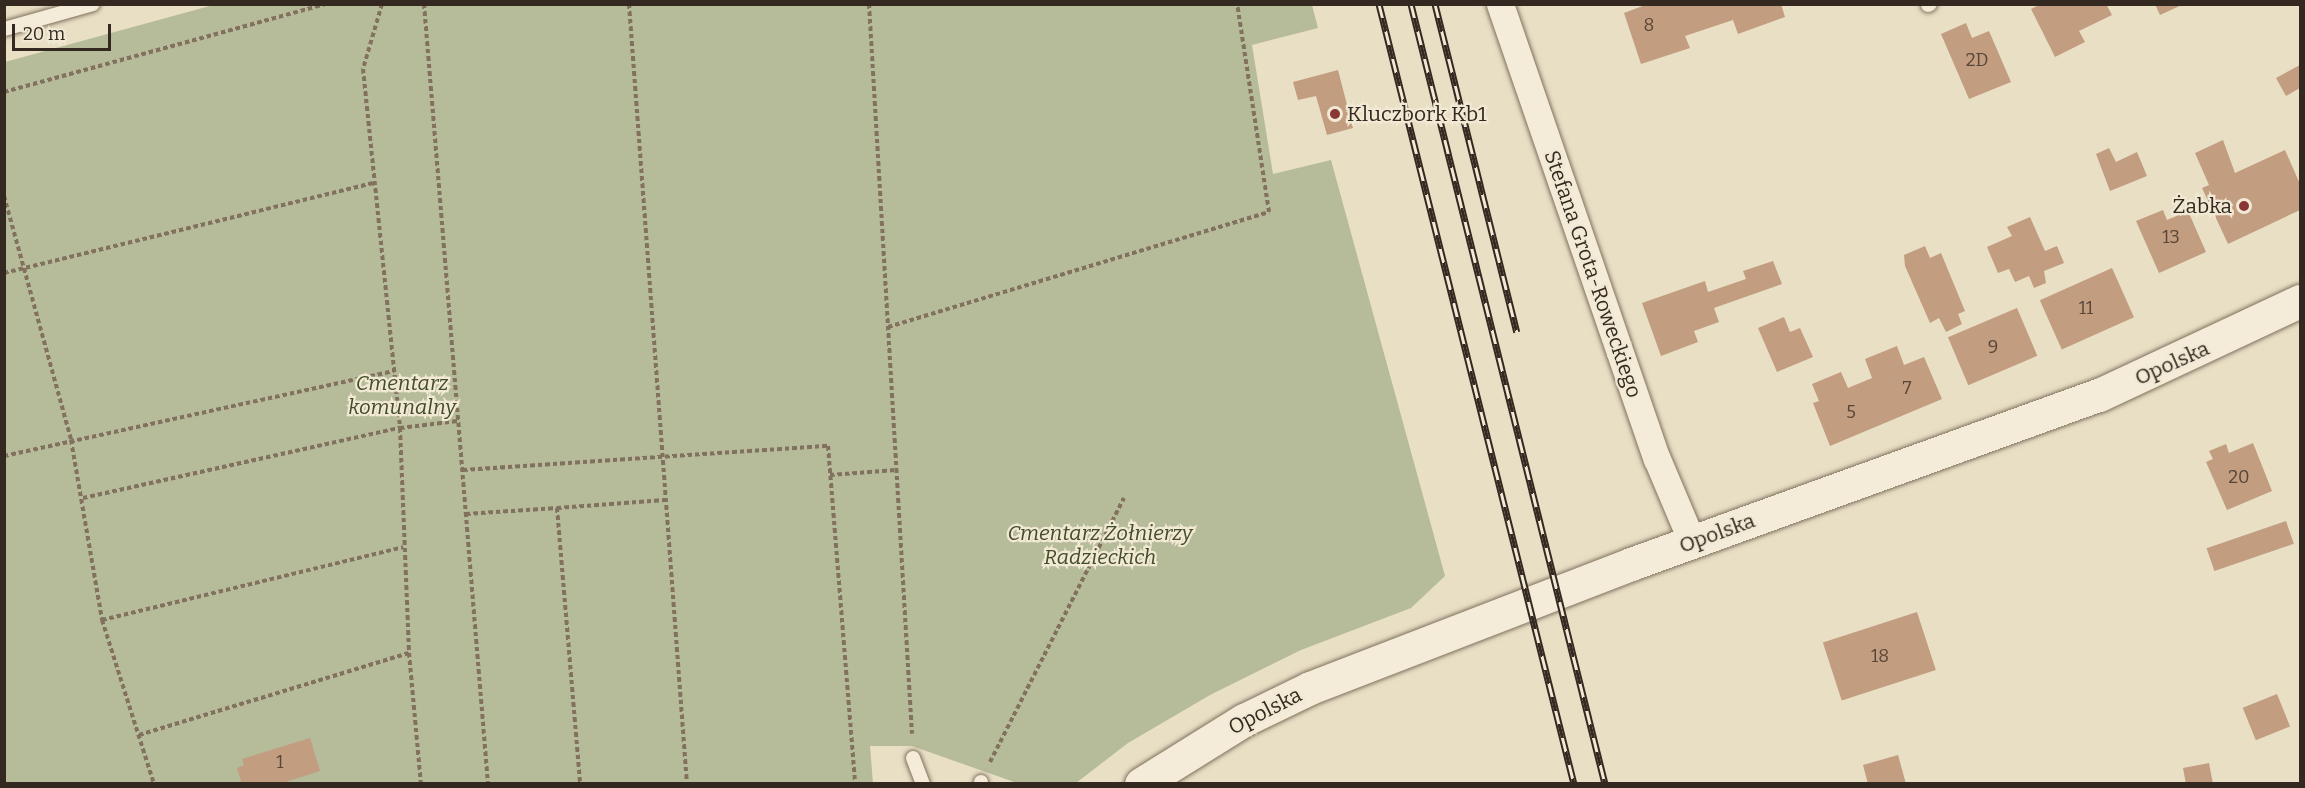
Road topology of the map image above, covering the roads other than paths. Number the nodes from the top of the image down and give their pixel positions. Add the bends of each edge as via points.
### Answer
1 (93, 4) edge
2 (1500, 4) edge
3 (4, 29) edge
4 (2301, 301) edge
5 (1692, 542) junction
6 (913, 758) road end
7 (923, 783) edge
8 (1141, 783) edge

1 - 3 lane
2 - 5 street, Stefana Grota-Roweckiego via 1657,459
4 - 5 main road, Opolska via 2099,395
5 - 8 main road, Opolska via 1310,688 1244,720
6 - 7 lane

